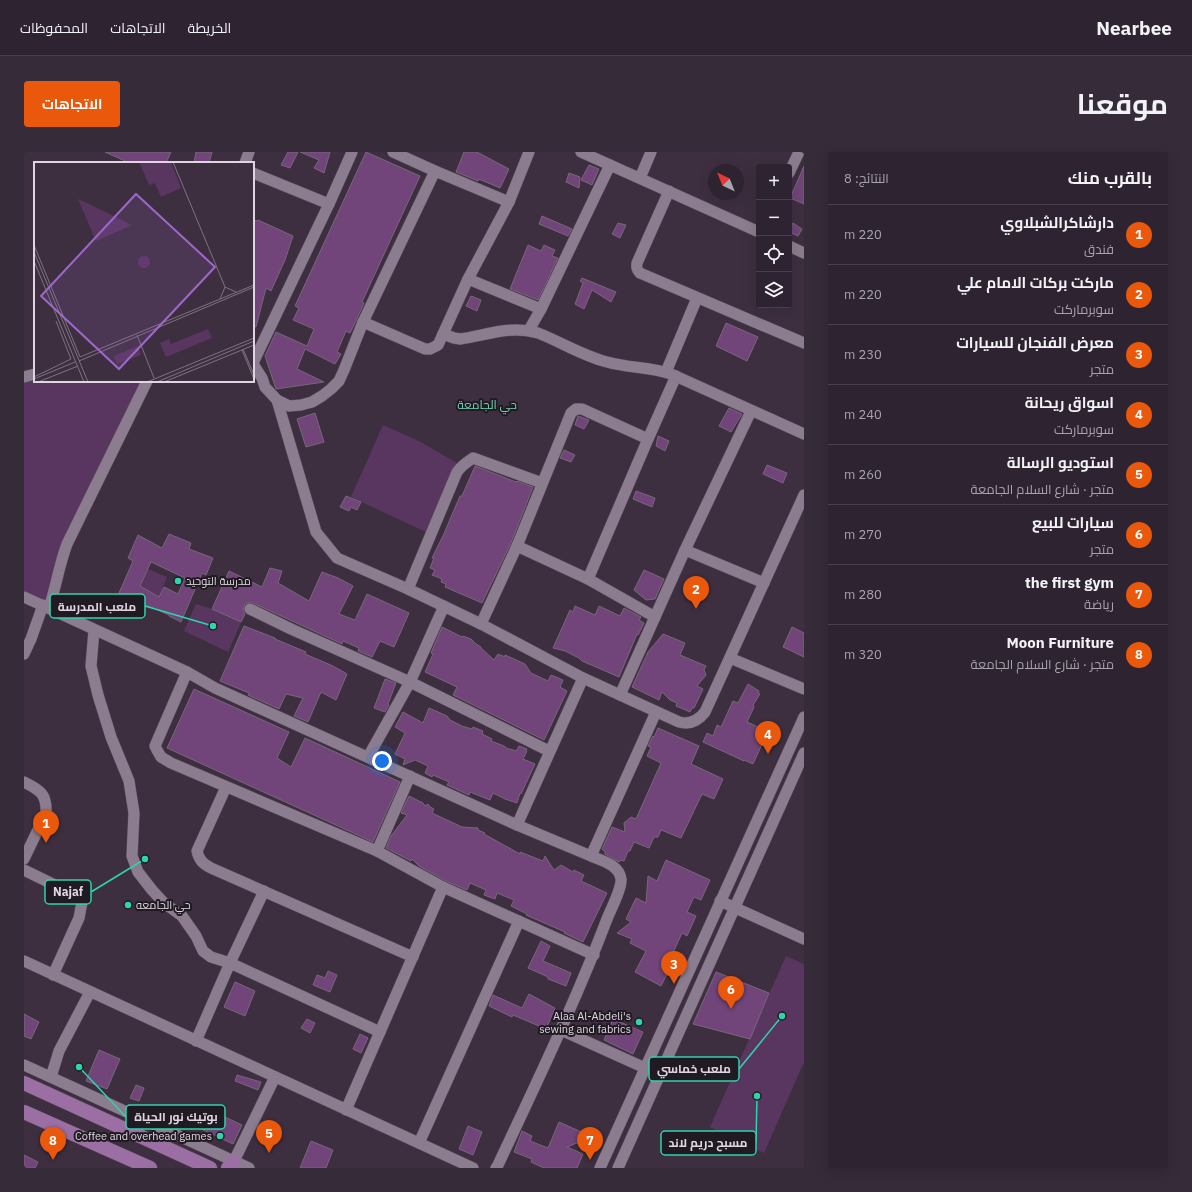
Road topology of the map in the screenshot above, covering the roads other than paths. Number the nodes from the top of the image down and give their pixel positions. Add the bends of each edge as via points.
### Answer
1 (249, 152) edge
2 (352, 152) edge
3 (393, 152) edge
4 (529, 152) edge
5 (581, 152) edge
6 (651, 152) edge
7 (799, 152) edge
8 (245, 162) edge
9 (610, 165) junction
10 (792, 167) edge
11 (435, 171) junction
12 (254, 173) edge
13 (640, 178) junction
14 (669, 191) junction
15 (509, 202) junction
16 (329, 204) junction
17 (756, 231) edge
18 (792, 247) edge
19 (804, 253) edge
20 (468, 279) junction
21 (697, 298) junction
22 (541, 309) junction
23 (363, 322) junction
24 (530, 330) junction
25 (444, 334) junction
26 (804, 343) edge
27 (254, 361) edge
28 (254, 365) edge
29 (34, 374) edge
30 (671, 374) junction
31 (24, 377) edge
32 (147, 382) edge
33 (277, 400) junction
34 (751, 410) junction
35 (804, 434) edge
36 (648, 438) junction
37 (542, 484) junction
38 (803, 502) edge
39 (517, 546) junction
40 (685, 550) junction
41 (588, 579) junction
42 (764, 583) junction
43 (408, 589) junction
44 (24, 597) edge
45 (46, 606) junction
46 (444, 606) junction
47 (250, 608) dead end
48 (655, 617) junction
49 (481, 624) junction
50 (94, 630) junction
51 (24, 654) edge
52 (730, 658) junction
53 (187, 672) junction
54 (583, 678) junction
55 (410, 682) junction
56 (804, 689) edge
57 (620, 696) junction
58 (656, 712) junction
59 (804, 716) edge
60 (549, 751) junction
61 (804, 753) edge
62 (368, 757) junction
63 (410, 776) junction
64 (24, 782) edge
65 (226, 787) junction
66 (517, 825) junction
67 (377, 851) junction
68 (591, 856) junction
69 (24, 858) edge
70 (24, 870) edge
71 (443, 887) junction
72 (264, 891) junction
73 (720, 901) junction
74 (734, 907) junction
75 (519, 921) junction
76 (804, 939) edge
77 (594, 954) junction
78 (413, 957) junction
79 (24, 961) edge
80 (230, 963) junction
81 (53, 975) junction
82 (90, 992) junction
83 (561, 1030) junction
84 (380, 1032) junction
85 (196, 1041) junction
86 (24, 1065) edge
87 (645, 1068) junction
88 (51, 1077) junction
89 (275, 1077) junction
90 (24, 1083) edge
91 (346, 1110) junction
92 (24, 1112) edge
93 (419, 1143) junction
94 (188, 1163) edge
95 (231, 1164) edge
96 (150, 1168) edge
97 (210, 1168) edge
98 (249, 1168) edge
99 (473, 1168) edge
100 (496, 1168) edge
101 (600, 1168) edge
102 (618, 1168) edge

1 - 8 street
2 - 16 street
3 - 11 street
4 - 15 street
5 - 9 street
6 - 13 street
7 - 10 street
9 - 13 street
9 - 22 street
11 - 15 street
11 - 23 street
12 - 16 street
13 - 14 street
14 - 17 street
14 - 21 street via 637,263 637,269 640,274
15 - 20 street
16 - 27 street
18 - 19 street
20 - 22 street
20 - 25 street
21 - 26 street
21 - 30 street
22 - 24 street
23 - 25 street via 427,350 438,345
23 - 33 street via 344,370 331,389 312,402 289,406
24 - 25 street via 513,329 460,339
24 - 30 street via 603,361
28 - 33 street via 265,388
29 - 31 street
30 - 34 street
30 - 36 street
32 - 45 street via 67,544 52,598
33 - 43 street via 316,532 337,558
34 - 35 street
34 - 40 street
36 - 37 street via 585,410 573,411
36 - 41 street
37 - 39 street
37 - 43 street via 472,458 468,461 457,472
38 - 42 street
39 - 41 street
39 - 49 street
40 - 42 street
40 - 48 street
41 - 48 street
42 - 52 street
43 - 46 street
44 - 45 street
45 - 50 street
45 - 51 street
46 - 49 street
46 - 55 street
47 - 55 street
48 - 57 street
49 - 54 street
50 - 53 street
50 - 80 street via 91,666 111,737 129,781 134,813 132,856 138,872 164,903 182,916 203,951 211,957
52 - 56 street
52 - 58 street via 705,712 698,720 684,723
53 - 62 street via 215,688
53 - 65 street via 155,746 161,757 171,763
54 - 57 street
54 - 60 street
55 - 60 street
55 - 62 street
57 - 58 street
58 - 68 street
59 - 73 street
60 - 66 street
61 - 74 street
62 - 63 street
63 - 66 street
63 - 67 street
64 - 69 street via 38,788 43,794 46,813
65 - 67 street
65 - 72 street via 197,851 198,857 211,868
66 - 68 street
67 - 71 street
68 - 77 street via 614,866 621,879 621,888
70 - 81 street via 75,895 82,902 79,918
71 - 75 street
71 - 78 street
72 - 78 street
72 - 80 street
73 - 74 street
73 - 87 street
74 - 76 street
74 - 102 street
75 - 77 street
75 - 93 street
77 - 83 street
78 - 84 street
79 - 81 street
80 - 84 street
80 - 85 street
81 - 82 street
82 - 85 street
82 - 88 street via 59,1051
83 - 87 street
83 - 100 street
84 - 91 street
85 - 89 street
86 - 88 street
87 - 101 street
88 - 95 street
89 - 91 street
89 - 95 street
90 - 94 main road
91 - 93 street
92 - 96 main road
93 - 99 street
94 - 97 main road
95 - 98 street

